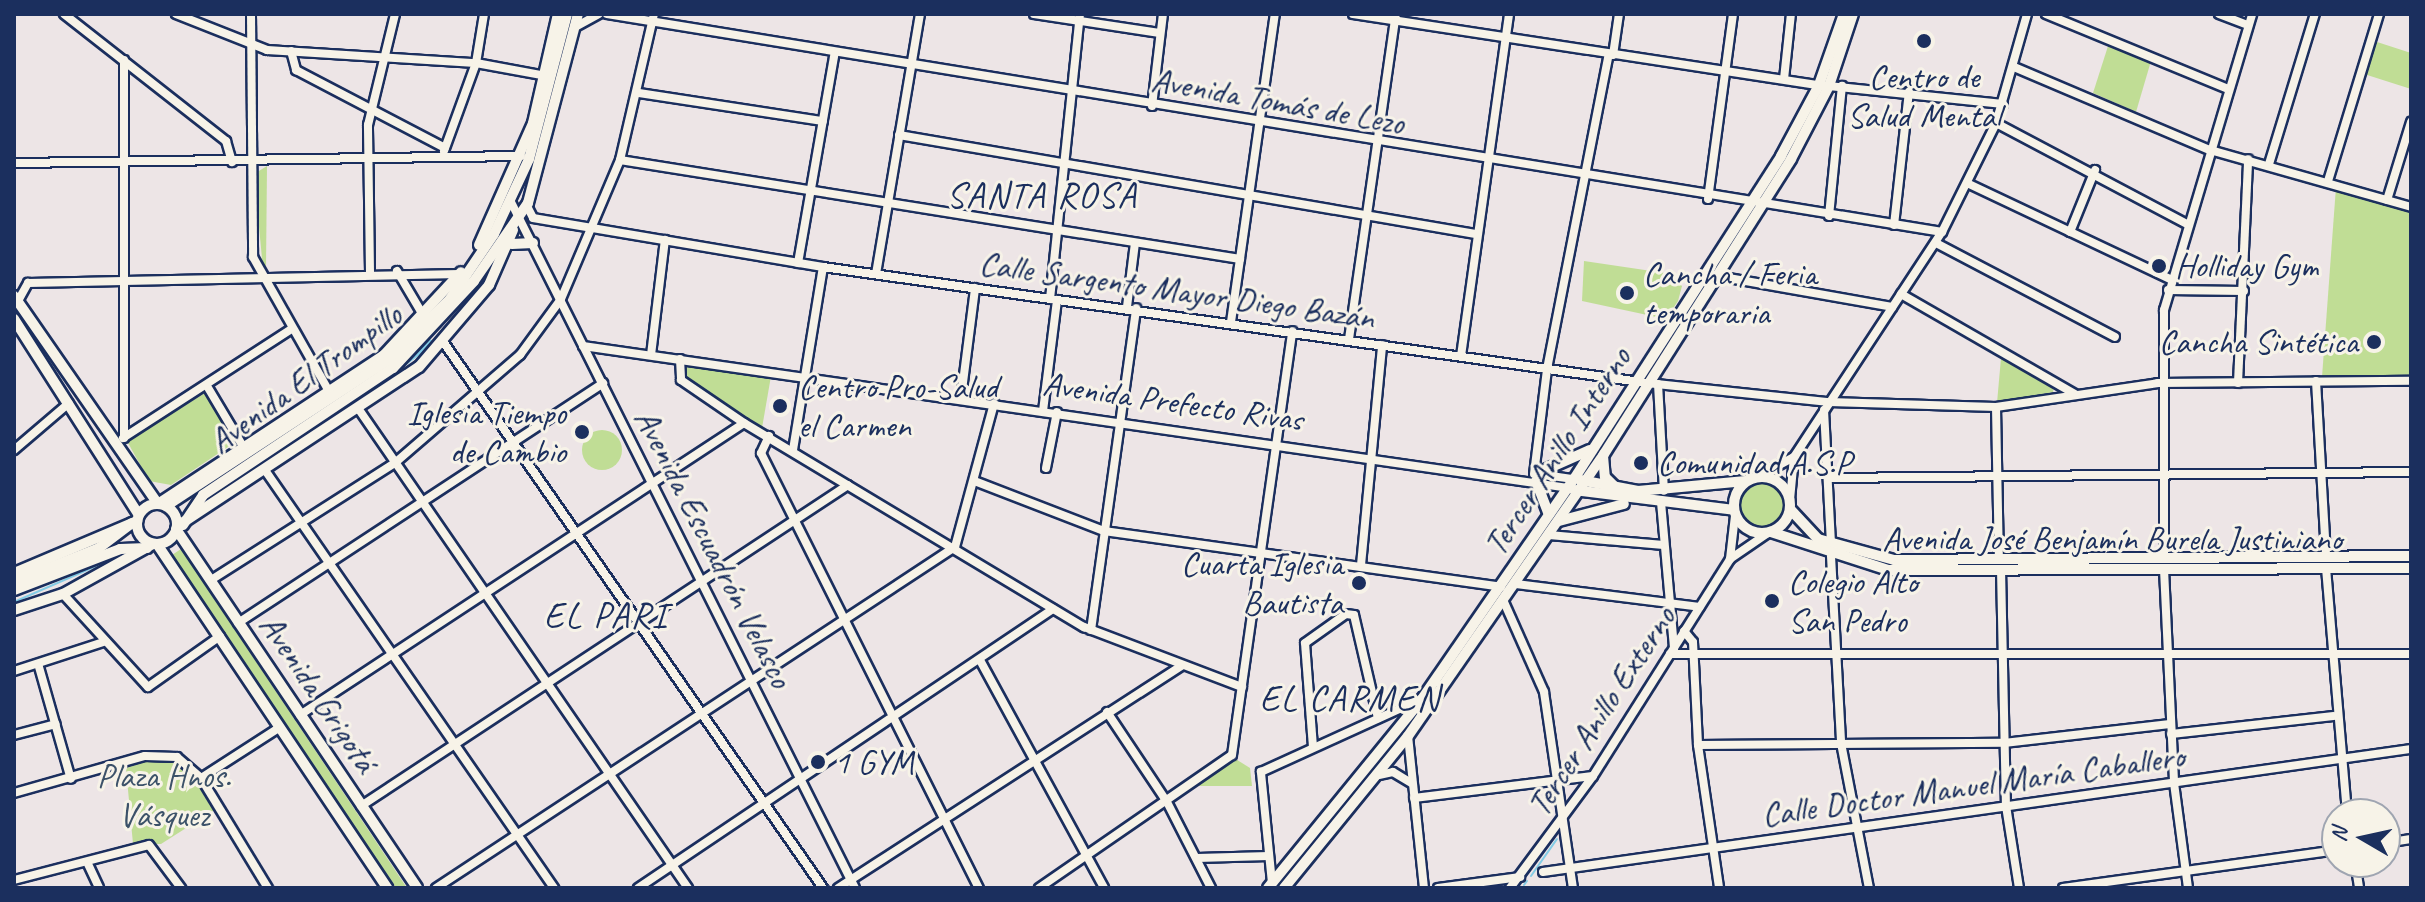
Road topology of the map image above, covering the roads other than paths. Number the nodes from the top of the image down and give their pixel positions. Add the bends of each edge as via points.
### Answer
1 (64, 14) edge
2 (176, 14) edge
3 (251, 14) edge
4 (395, 14) edge
5 (484, 14) edge
6 (558, 14) edge
7 (567, 14) edge
8 (599, 14) edge
9 (607, 14) edge
10 (920, 14) edge
11 (1034, 14) edge
12 (1163, 14) edge
13 (1275, 14) edge
14 (1353, 14) edge
15 (1509, 14) edge
16 (1619, 14) edge
17 (1733, 14) edge
18 (1791, 14) edge
19 (1844, 14) edge
20 (1853, 14) edge
21 (2027, 14) edge
22 (2046, 14) edge
23 (2219, 14) edge
24 (2252, 14) edge
25 (2315, 14) edge
26 (2379, 14) edge
27 (654, 18) edge
28 (1080, 18) edge
29 (1395, 18) edge
30 (578, 20) edge
31 (2248, 25) junction
32 (1160, 33) junction
33 (1505, 37) junction
34 (250, 47) junction
35 (291, 51) junction
36 (835, 52) junction
37 (1611, 54) junction
38 (385, 57) junction
39 (124, 60) junction
40 (476, 63) junction
41 (911, 65) junction
42 (2014, 67) junction
43 (1726, 70) junction
44 (546, 76) junction
45 (1784, 79) junction
46 (1824, 85) junction
47 (1842, 86) junction
48 (2228, 89) junction
49 (1071, 92) junction
50 (1909, 92) junction
51 (639, 93) junction
52 (2003, 104) junction
53 (1152, 106) junction
54 (371, 107) junction
55 (823, 121) junction
56 (2411, 122) edge
57 (1996, 123) junction
58 (1261, 124) junction
59 (899, 135) junction
60 (1379, 143) junction
61 (445, 148) junction
62 (2210, 150) junction
63 (522, 156) junction
64 (2248, 159) junction
65 (620, 160) junction
66 (368, 161) junction
67 (441, 161) junction
68 (232, 162) junction
69 (249, 162) junction
70 (14, 163) edge
71 (119, 163) junction
72 (1487, 163) junction
73 (1066, 164) junction
74 (2269, 164) junction
75 (2095, 170) junction
76 (1588, 179) junction
77 (2328, 181) junction
78 (1770, 184) junction
79 (1969, 184) junction
80 (811, 192) junction
81 (1250, 193) junction
82 (1708, 199) junction
83 (2387, 200) junction
84 (511, 202) junction
85 (887, 204) junction
86 (1749, 205) junction
87 (527, 206) junction
88 (1761, 207) junction
89 (2411, 207) edge
90 (1368, 215) junction
91 (1829, 216) junction
92 (520, 218) junction
93 (1744, 224) junction
94 (2187, 224) junction
95 (1894, 225) junction
96 (594, 227) junction
97 (513, 230) junction
98 (527, 231) junction
99 (1058, 232) junction
100 (1942, 232) junction
101 (2070, 232) junction
102 (494, 234) junction
103 (1476, 234) junction
104 (665, 240) junction
105 (533, 243) junction
106 (1135, 243) junction
107 (1936, 243) junction
108 (512, 244) junction
109 (1240, 259) junction
110 (798, 263) junction
111 (823, 267) junction
112 (397, 271) junction
113 (370, 272) junction
114 (258, 274) junction
115 (460, 274) junction
116 (876, 274) junction
117 (1704, 274) junction
118 (1717, 276) junction
119 (122, 278) junction
120 (2170, 279) junction
121 (474, 281) junction
122 (975, 288) junction
123 (2168, 290) junction
124 (2244, 291) junction
125 (1901, 294) junction
126 (16, 299) edge
127 (561, 299) junction
128 (1053, 299) junction
129 (1892, 307) junction
130 (1132, 308) junction
131 (1694, 310) junction
132 (1678, 316) junction
133 (14, 319) edge
134 (425, 322) junction
135 (1231, 322) junction
136 (458, 326) junction
137 (290, 330) junction
138 (1292, 331) junction
139 (2115, 337) dead end
140 (1349, 339) junction
141 (444, 343) junction
142 (1672, 344) junction
143 (1382, 345) junction
144 (583, 346) junction
145 (651, 355) junction
146 (1461, 356) junction
147 (680, 359) junction
148 (1547, 369) junction
149 (805, 377) junction
150 (2316, 381) junction
151 (2411, 381) edge
152 (603, 383) junction
153 (1647, 383) junction
154 (2158, 383) junction
155 (2238, 383) junction
156 (207, 386) junction
157 (330, 393) junction
158 (2075, 394) junction
159 (481, 396) junction
160 (961, 398) junction
161 (69, 403) junction
162 (994, 403) junction
163 (325, 405) junction
164 (1826, 405) junction
165 (1996, 407) junction
166 (301, 411) junction
167 (360, 411) junction
168 (1043, 411) junction
169 (1057, 412) junction
170 (81, 420) junction
171 (744, 423) junction
172 (1120, 423) junction
173 (769, 436) junction
174 (124, 438) junction
175 (514, 443) junction
176 (1276, 444) junction
177 (244, 448) junction
178 (116, 449) junction
179 (14, 450) edge
180 (793, 450) junction
181 (1599, 450) junction
182 (1794, 457) junction
183 (1371, 458) junction
184 (396, 462) junction
185 (1046, 468) dead end
186 (2163, 472) junction
187 (2321, 472) junction
188 (2411, 472) edge
189 (267, 473) junction
190 (1998, 474) junction
191 (1536, 476) junction
192 (1830, 478) junction
193 (1752, 479) junction
194 (652, 482) junction
195 (977, 482) junction
196 (848, 485) junction
197 (1577, 485) junction
198 (1617, 489) junction
199 (1662, 497) junction
200 (1638, 501) junction
201 (423, 502) junction
202 (161, 505) junction
203 (1790, 505) junction
204 (1735, 513) junction
205 (136, 520) junction
206 (1553, 520) junction
207 (798, 521) junction
208 (302, 522) junction
209 (178, 526) junction
210 (1104, 531) junction
211 (1770, 533) junction
212 (576, 534) junction
213 (1549, 535) junction
214 (152, 545) junction
215 (1664, 545) junction
216 (955, 547) junction
217 (1831, 550) junction
218 (1261, 553) junction
219 (2411, 556) edge
220 (1730, 559) junction
221 (329, 562) junction
222 (2326, 563) junction
223 (2000, 564) junction
224 (2164, 564) junction
225 (1361, 565) junction
226 (2411, 568) edge
227 (14, 573) edge
228 (211, 580) junction
229 (703, 581) junction
230 (14, 582) edge
231 (1516, 584) junction
232 (1501, 587) junction
233 (14, 590) edge
234 (485, 592) junction
235 (63, 594) junction
236 (1504, 602) junction
237 (1669, 605) junction
238 (1700, 607) junction
239 (1053, 609) junction
240 (14, 610) edge
241 (639, 622) junction
242 (844, 622) junction
243 (238, 623) junction
244 (1091, 630) junction
245 (1684, 631) junction
246 (1469, 633) junction
247 (220, 636) junction
248 (103, 642) junction
249 (1672, 651) junction
250 (2330, 652) junction
251 (391, 654) junction
252 (1466, 654) junction
253 (2411, 654) edge
254 (2002, 655) junction
255 (2168, 655) junction
256 (1693, 657) junction
257 (1836, 657) junction
258 (981, 662) junction
259 (1447, 663) junction
260 (1181, 666) junction
261 (39, 667) junction
262 (14, 671) edge
263 (547, 682) junction
264 (753, 683) junction
265 (1444, 685) junction
266 (1242, 687) junction
267 (1408, 709) junction
268 (1107, 712) junction
269 (300, 715) junction
270 (702, 715) junction
271 (2334, 716) junction
272 (1378, 718) junction
273 (893, 723) junction
274 (56, 724) junction
275 (280, 727) junction
276 (2171, 729) junction
277 (14, 735) edge
278 (1408, 736) junction
279 (1841, 743) junction
280 (2004, 743) junction
281 (454, 744) junction
282 (1698, 745) junction
283 (1313, 747) junction
284 (2411, 749) edge
285 (2338, 759) junction
286 (1034, 761) junction
287 (610, 775) junction
288 (1379, 775) junction
289 (1593, 776) junction
290 (201, 778) junction
291 (71, 779) junction
292 (1559, 779) junction
293 (801, 780) junction
294 (1412, 783) junction
295 (2174, 783) junction
296 (14, 793) edge
297 (1414, 798) junction
298 (2344, 798) edge
299 (1167, 802) junction
300 (764, 805) junction
301 (361, 806) junction
302 (2006, 806) junction
303 (944, 821) junction
304 (1563, 821) junction
305 (1858, 827) junction
306 (518, 836) junction
307 (1712, 848) junction
308 (2321, 852) edge
309 (1087, 856) junction
310 (1269, 856) junction
311 (1197, 858) junction
312 (88, 864) junction
313 (672, 865) junction
314 (1570, 868) junction
315 (1543, 872) dead end
316 (2185, 872) junction
317 (1520, 877) junction
318 (18, 879) edge
319 (853, 884) edge
320 (1271, 886) edge
321 (27, 888) edge
322 (99, 888) edge
323 (181, 888) edge
324 (268, 888) edge
325 (387, 888) edge
326 (417, 888) edge
327 (436, 888) edge
328 (554, 888) edge
329 (638, 888) edge
330 (688, 888) edge
331 (823, 888) edge
332 (838, 888) edge
333 (979, 888) edge
334 (1039, 888) edge
335 (1104, 888) edge
336 (1211, 888) edge
337 (1284, 888) edge
338 (1424, 888) edge
339 (1438, 888) edge
340 (1510, 888) edge
341 (1573, 888) edge
342 (1719, 888) edge
343 (1869, 888) edge
344 (2019, 888) edge
345 (2063, 888) edge
346 (2188, 888) edge

1 - 39 street
2 - 34 street
3 - 34 street
4 - 38 street
5 - 40 street
6 - 44 main road, Avenida El Trompillo
7 - 84 main road, Avenida El Trompillo via 543,118
8 - 30 street
9 - 27 street, Avenida Tomás de Lezo
10 - 41 street
11 - 28 street
12 - 32 street
13 - 58 street
14 - 29 street
15 - 33 street
16 - 37 street
17 - 43 street
18 - 45 street
19 - 46 main road, Tercer Anillo Interno
20 - 46 main road, Tercer Anillo Interno
21 - 42 street
22 - 48 street
23 - 31 street
24 - 31 street
25 - 74 street
26 - 77 street
27 - 36 street, Avenida Tomás de Lezo
27 - 51 street
28 - 32 street
28 - 49 street
29 - 33 street
29 - 60 street
30 - 87 main road, Avenida El Trompillo
31 - 48 street
32 - 53 street
33 - 37 street
33 - 72 street
34 - 35 street
34 - 69 street
35 - 38 street
35 - 54 street via 296,70
36 - 41 street, Avenida Tomás de Lezo
36 - 55 street
37 - 43 street
37 - 76 street
38 - 40 street
38 - 54 street
39 - 68 street via 226,141
39 - 71 street
40 - 44 street
40 - 61 street
41 - 49 street, Avenida Tomás de Lezo
41 - 59 street
42 - 52 street
42 - 62 street
43 - 45 street
43 - 82 street
44 - 63 main road, Avenida El Trompillo
45 - 46 street
46 - 47 street
46 - 78 main road, Tercer Anillo Interno
47 - 50 street
47 - 91 street
48 - 62 street
49 - 53 street, Avenida Tomás de Lezo
49 - 73 street
50 - 52 street
50 - 95 street
51 - 55 street
51 - 65 street
52 - 57 street
53 - 58 street, Avenida Tomás de Lezo
54 - 61 street
54 - 66 street
55 - 80 street
56 - 83 street
57 - 75 street
57 - 79 street
58 - 60 street, Avenida Tomás de Lezo
58 - 81 street
59 - 73 street
59 - 85 street
60 - 72 street, Avenida Tomás de Lezo
60 - 90 street
61 - 67 street
62 - 64 street
62 - 94 street
63 - 67 street
63 - 115 main road, Avenida El Trompillo
64 - 74 street
64 - 124 street
65 - 80 street
65 - 96 street
66 - 67 street
66 - 69 street
66 - 113 street
68 - 69 street
68 - 71 street
69 - 114 street
70 - 71 street
71 - 119 street
72 - 76 street, Avenida Tomás de Lezo
72 - 103 street
73 - 81 street
73 - 99 street
74 - 77 street
75 - 94 street
75 - 101 street
76 - 82 street, Avenida Tomás de Lezo
76 - 148 street
77 - 83 street
78 - 86 main road, Tercer Anillo Interno
78 - 88 main road, Tercer Anillo Interno
79 - 100 street
79 - 101 street
80 - 85 street
80 - 110 street
81 - 90 street
81 - 109 street
82 - 86 street, Avenida Tomás de Lezo
83 - 89 street
84 - 92 street, Avenida Escuadrón Velasco
84 - 102 main road, Avenida El Trompillo
85 - 99 street
85 - 116 street
86 - 88 street, Avenida Tomás de Lezo
86 - 93 main road, Tercer Anillo Interno
87 - 92 main road, Avenida El Trompillo
87 - 96 street, Calle Sargento Mayor Diego Bazán via 533,218
88 - 91 street, Avenida Tomás de Lezo
88 - 93 main road, Tercer Anillo Interno
90 - 103 street
90 - 140 street
91 - 95 street, Avenida Tomás de Lezo
92 - 97 main road, Avenida El Trompillo
92 - 98 street, Avenida Escuadrón Velasco
93 - 117 main road, Tercer Anillo Interno
93 - 118 main road, Tercer Anillo Interno
94 - 120 street
95 - 100 street, Avenida Tomás de Lezo
96 - 104 street, Calle Sargento Mayor Diego Bazán
96 - 127 street
97 - 98 street
97 - 102 street
97 - 108 main road, Avenida El Trompillo
97 - 121 main road, Avenida El Trompillo
98 - 105 street, Avenida Escuadrón Velasco
99 - 106 street
99 - 128 street
100 - 107 street
101 - 120 street
102 - 134 main road, Avenida El Trompillo
103 - 146 street
104 - 110 street, Calle Sargento Mayor Diego Bazán
104 - 145 street
105 - 108 main road
105 - 127 street, Avenida Escuadrón Velasco
106 - 109 street
106 - 130 street
107 - 125 street
107 - 139 street
108 - 136 main road, Avenida El Trompillo
109 - 135 street
110 - 111 street, Calle Sargento Mayor Diego Bazán
111 - 116 street, Calle Sargento Mayor Diego Bazán
111 - 149 street
112 - 113 street
112 - 115 street
112 - 134 street
113 - 114 street
114 - 119 street
114 - 137 street
115 - 134 main road, Avenida El Trompillo
116 - 122 street, Calle Sargento Mayor Diego Bazán
117 - 131 main road via 1689,303
117 - 132 main road, Tercer Anillo Interno
118 - 129 street
118 - 131 main road, Tercer Anillo Interno
119 - 126 street via 28,283
119 - 174 street
120 - 123 street
121 - 136 main road
121 - 209 main road, Avenida El Trompillo via 393,368 203,495
122 - 128 street, Calle Sargento Mayor Diego Bazán
122 - 160 street
123 - 124 street
123 - 154 street
124 - 155 street
125 - 129 street
125 - 158 street
126 - 178 main road
127 - 144 street, Avenida Escuadrón Velasco
127 - 159 street
128 - 130 street, Calle Sargento Mayor Diego Bazán
128 - 168 street
129 - 164 street
130 - 135 street, Calle Sargento Mayor Diego Bazán
130 - 172 street
131 - 142 main road, Tercer Anillo Interno
132 - 142 main road via 1685,322
132 - 153 main road, Tercer Anillo Interno
133 - 161 main road
134 - 157 main road, Avenida El Trompillo
134 - 163 main road, Avenida El Trompillo
135 - 138 street, Calle Sargento Mayor Diego Bazán
136 - 141 main road, Avenida El Trompillo
137 - 156 street
137 - 157 street
138 - 140 street, Calle Sargento Mayor Diego Bazán
138 - 176 street
140 - 143 street, Calle Sargento Mayor Diego Bazán
141 - 159 street
141 - 167 main road, Avenida El Trompillo
142 - 153 main road, Tercer Anillo Interno
143 - 146 street, Calle Sargento Mayor Diego Bazán
143 - 183 street
144 - 145 street, Avenida Prefecto Rivas
144 - 152 street, Avenida Escuadrón Velasco
145 - 147 street, Avenida Prefecto Rivas
146 - 148 street, Calle Sargento Mayor Diego Bazán
147 - 149 street, Avenida Prefecto Rivas
147 - 171 street via 681,380
148 - 153 street, Calle Sargento Mayor Diego Bazán
148 - 191 street
149 - 160 street, Avenida Prefecto Rivas
149 - 180 street
150 - 151 street, Calle Sargento Mayor Diego Bazán
150 - 155 street, Calle Sargento Mayor Diego Bazán
150 - 187 street
152 - 175 street
152 - 194 street, Avenida Escuadrón Velasco
153 - 164 street, Calle Sargento Mayor Diego Bazán
153 - 181 main road, Tercer Anillo Interno
153 - 199 street
154 - 155 street, Calle Sargento Mayor Diego Bazán
154 - 158 street, Calle Sargento Mayor Diego Bazán
154 - 186 street
156 - 174 street
156 - 177 street
157 - 166 main road, Avenida El Trompillo
158 - 165 street, Calle Sargento Mayor Diego Bazán
159 - 175 street
159 - 184 street
160 - 162 street, Avenida Prefecto Rivas
161 - 170 main road
161 - 179 street
162 - 168 street, Avenida Prefecto Rivas
162 - 195 street
163 - 166 main road
163 - 202 main road, Avenida El Trompillo
164 - 165 street, Calle Sargento Mayor Diego Bazán
164 - 182 street
164 - 192 street
165 - 190 street
166 - 177 main road, Avenida El Trompillo
167 - 184 street
167 - 189 main road, Avenida El Trompillo
168 - 169 street, Avenida Prefecto Rivas
169 - 172 street, Avenida Prefecto Rivas
169 - 185 street
170 - 178 main road via 90,417
170 - 205 main road
171 - 173 street
171 - 194 street
172 - 176 street, Avenida Prefecto Rivas
172 - 210 street
173 - 180 street
173 - 207 street via 761,453
174 - 178 street
175 - 201 street
175 - 212 street
176 - 183 street, Avenida Prefecto Rivas
176 - 218 street
177 - 202 main road, Avenida El Trompillo
178 - 202 main road
180 - 196 street
181 - 191 main road
181 - 197 main road, Tercer Anillo Interno
181 - 198 main road via 1602,470
182 - 193 street
182 - 203 street
183 - 191 street, Avenida Prefecto Rivas
183 - 225 street
184 - 201 street
184 - 208 street
186 - 187 street
186 - 190 street
186 - 224 street
187 - 188 street
187 - 222 street
189 - 208 street
189 - 209 main road, Avenida El Trompillo
190 - 192 street
190 - 223 street
191 - 197 street, Avenida Prefecto Rivas
191 - 206 main road
192 - 217 street
193 - 199 main road, Avenida Prefecto Rivas
193 - 203 main road via 1773,479
193 - 204 main road
194 - 212 street
194 - 229 street, Avenida Escuadrón Velasco
195 - 210 street
195 - 216 street
196 - 207 street
196 - 216 street
197 - 198 main road, Avenida Prefecto Rivas
197 - 200 main road, Avenida Prefecto Rivas
197 - 206 main road, Tercer Anillo Interno
198 - 199 main road, Avenida Prefecto Rivas
199 - 200 main road, Avenida Prefecto Rivas
199 - 204 main road, Avenida Prefecto Rivas
199 - 215 street
200 - 206 main road
201 - 221 street
201 - 234 street
202 - 205 main road
202 - 209 main road, Avenida Grigotá
203 - 211 main road
203 - 217 main road, Avenida José Benjamín Burela Justiniano via 1800,527
204 - 211 main road via 1745,528
204 - 220 street, Tercer Anillo Externo
205 - 214 main road, Avenida Grigotá
205 - 227 main road
205 - 230 main road via 99,548
206 - 213 main road, Tercer Anillo Interno
206 - 232 main road, Tercer Anillo Interno
207 - 229 street
207 - 242 street
208 - 221 street
208 - 228 street
209 - 214 main road
209 - 228 main road, Avenida Grigotá
210 - 218 street
210 - 244 street
211 - 217 main road, Avenida José Benjamín Burela Justiniano
211 - 220 street, Tercer Anillo Externo
212 - 234 street
212 - 241 street
213 - 215 street
213 - 231 main road, Tercer Anillo Interno
214 - 233 main road via 120,549
214 - 235 main road
214 - 247 main road, Avenida Grigotá
215 - 237 street
216 - 239 street
216 - 242 street
217 - 223 main road, Avenida José Benjamín Burela Justiniano via 1889,570
217 - 257 street
218 - 225 street
218 - 266 street
219 - 222 main road, Avenida José Benjamín Burela Justiniano
220 - 238 street, Tercer Anillo Externo
221 - 243 street
221 - 251 street
222 - 224 main road, Avenida José Benjamín Burela Justiniano
222 - 226 main road, Avenida José Benjamín Burela Justiniano
222 - 250 street
223 - 224 main road, Avenida José Benjamín Burela Justiniano
223 - 254 street
224 - 255 street
225 - 232 street
228 - 243 main road, Avenida Grigotá
229 - 241 street
229 - 264 street, Avenida Escuadrón Velasco
231 - 236 main road, Tercer Anillo Interno
231 - 237 street
232 - 246 main road, Tercer Anillo Interno
234 - 251 street
234 - 263 street
235 - 240 main road
235 - 248 street
236 - 252 main road, Tercer Anillo Interno
236 - 292 street via 1544,692
237 - 238 street
237 - 249 street
238 - 245 street, Tercer Anillo Externo
239 - 244 street
239 - 258 street
241 - 263 street
241 - 270 street
242 - 264 street
242 - 273 street
243 - 269 main road, Avenida Grigotá
244 - 260 street
245 - 249 street, Tercer Anillo Externo
245 - 256 street
246 - 252 main road
246 - 259 main road, Tercer Anillo Interno
247 - 248 street via 148,687
247 - 275 main road, Avenida Grigotá
248 - 261 street
249 - 256 street
249 - 289 street, Tercer Anillo Externo
250 - 253 street
250 - 255 street
250 - 271 street
251 - 269 street
251 - 281 street
252 - 265 main road, Tercer Anillo Interno
254 - 255 street
254 - 257 street
254 - 280 street
255 - 276 street
256 - 257 street
256 - 282 street
257 - 279 street
258 - 273 street
258 - 286 street
259 - 265 main road
259 - 267 main road, Tercer Anillo Interno via 1422,699
260 - 266 street
260 - 268 street
261 - 262 street
261 - 274 street
263 - 281 street
263 - 287 street
264 - 270 street
264 - 293 street, Avenida Escuadrón Velasco
265 - 278 main road, Tercer Anillo Interno
266 - 299 street via 1232,755
267 - 272 street
267 - 320 main road, Tercer Anillo Interno
268 - 286 street
268 - 299 street
269 - 301 main road, Avenida Grigotá
270 - 287 street
270 - 300 street
271 - 276 street
271 - 285 street
272 - 283 street
272 - 283 street via 1354,615 1346,614 1305,643
273 - 293 street
273 - 303 street
274 - 277 street
274 - 291 street
275 - 290 street
275 - 325 main road, Avenida Grigotá
276 - 280 street
276 - 295 street
278 - 288 main road, Tercer Anillo Interno
278 - 294 street
279 - 280 street
279 - 282 street
279 - 305 street
280 - 302 street
281 - 301 street
281 - 306 street
282 - 307 street
283 - 310 street via 1264,769
284 - 285 street, Calle Doctor Manuel María Caballero
285 - 295 street, Calle Doctor Manuel María Caballero
285 - 298 street
286 - 303 street
286 - 309 street
287 - 306 street
287 - 313 street
288 - 294 street via 1401,774
288 - 337 main road, Tercer Anillo Interno
289 - 292 street
289 - 304 street, Tercer Anillo Externo
290 - 291 street via 162,752
290 - 324 street
291 - 296 street
292 - 297 street
292 - 304 street
293 - 300 street
293 - 319 street, Avenida Escuadrón Velasco
294 - 297 street
295 - 302 street, Calle Doctor Manuel María Caballero
295 - 316 street
297 - 338 street
299 - 309 street
299 - 311 street
300 - 313 street
300 - 331 street
301 - 326 main road, Avenida Grigotá
302 - 305 street, Calle Doctor Manuel María Caballero
302 - 344 street
303 - 319 street
303 - 333 street
304 - 314 street
304 - 317 street, Tercer Anillo Externo
305 - 307 street, Calle Doctor Manuel María Caballero
305 - 343 street
306 - 327 street
306 - 328 street
307 - 314 street, Calle Doctor Manuel María Caballero
307 - 342 street
308 - 316 street
309 - 334 street
309 - 335 street
310 - 311 street
310 - 320 street
311 - 336 street
312 - 318 street
312 - 322 street
312 - 323 street via 149,845
313 - 329 street
313 - 330 street
314 - 315 street, Calle Doctor Manuel María Caballero
314 - 341 street
316 - 345 street
316 - 346 street
317 - 339 street
317 - 340 street, Tercer Anillo Externo
318 - 321 street
319 - 332 street

